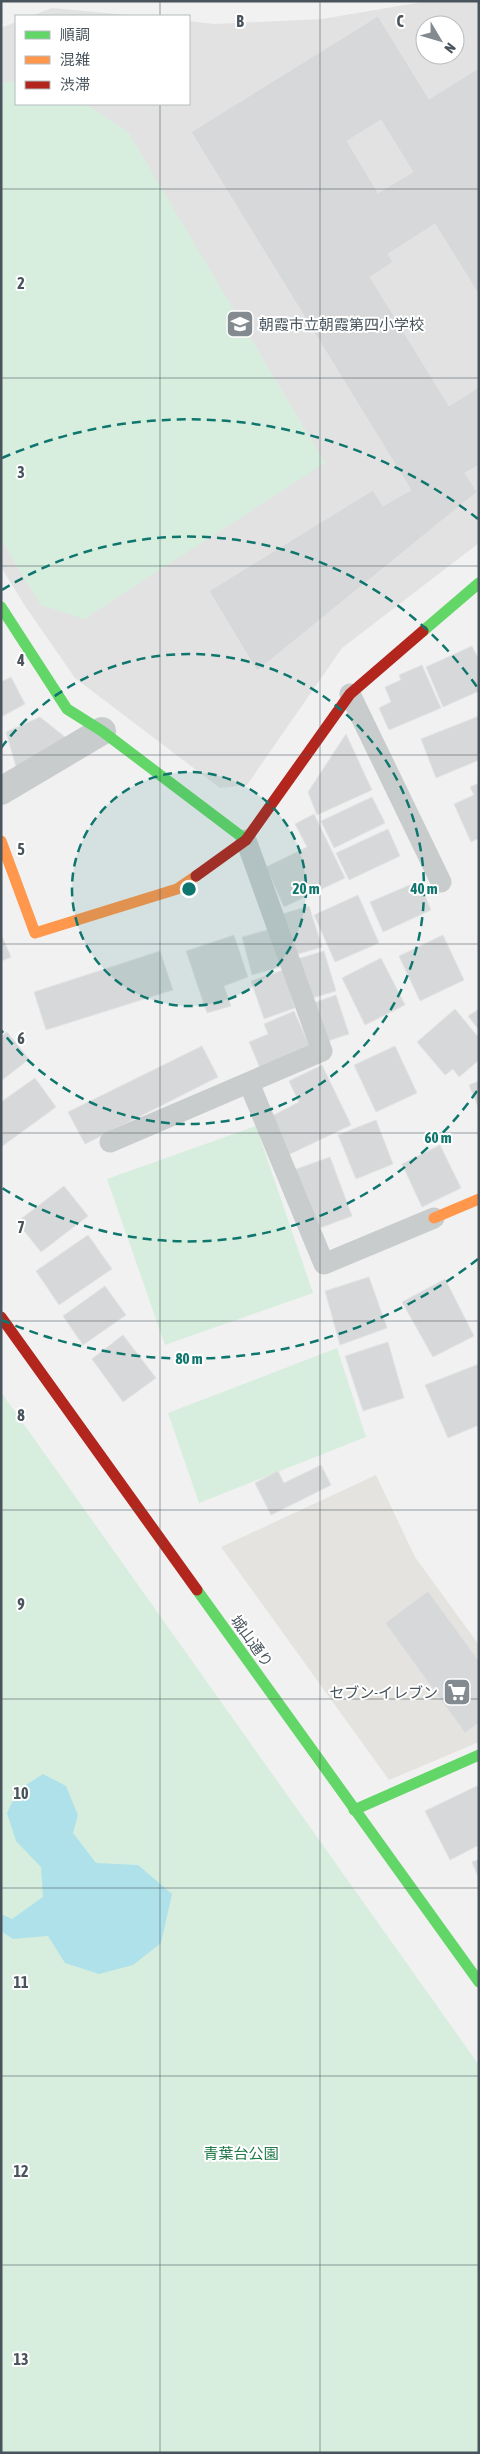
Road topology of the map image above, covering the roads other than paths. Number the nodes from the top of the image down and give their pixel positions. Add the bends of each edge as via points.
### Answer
1 (479, 583) edge
2 (1, 607) edge
3 (350, 694) junction
4 (102, 731) junction
5 (1, 791) edge
6 (246, 840) junction
7 (1, 841) edge
8 (441, 882) dead end
9 (248, 1083) junction
10 (110, 1142) dead end
11 (479, 1199) edge
12 (434, 1218) joint
13 (1, 1317) edge
14 (479, 1754) edge
15 (354, 1810) junction
16 (479, 1982) edge

1 - 3 street
2 - 4 street via 67,709
3 - 6 street
3 - 8 lane
4 - 5 street
4 - 6 street
6 - 7 street via 177,889 35,933
6 - 9 lane via 322,1051
9 - 10 lane
9 - 12 lane via 324,1264
11 - 12 street
13 - 15 street, 城山通り
14 - 15 street
15 - 16 street, 城山通り

